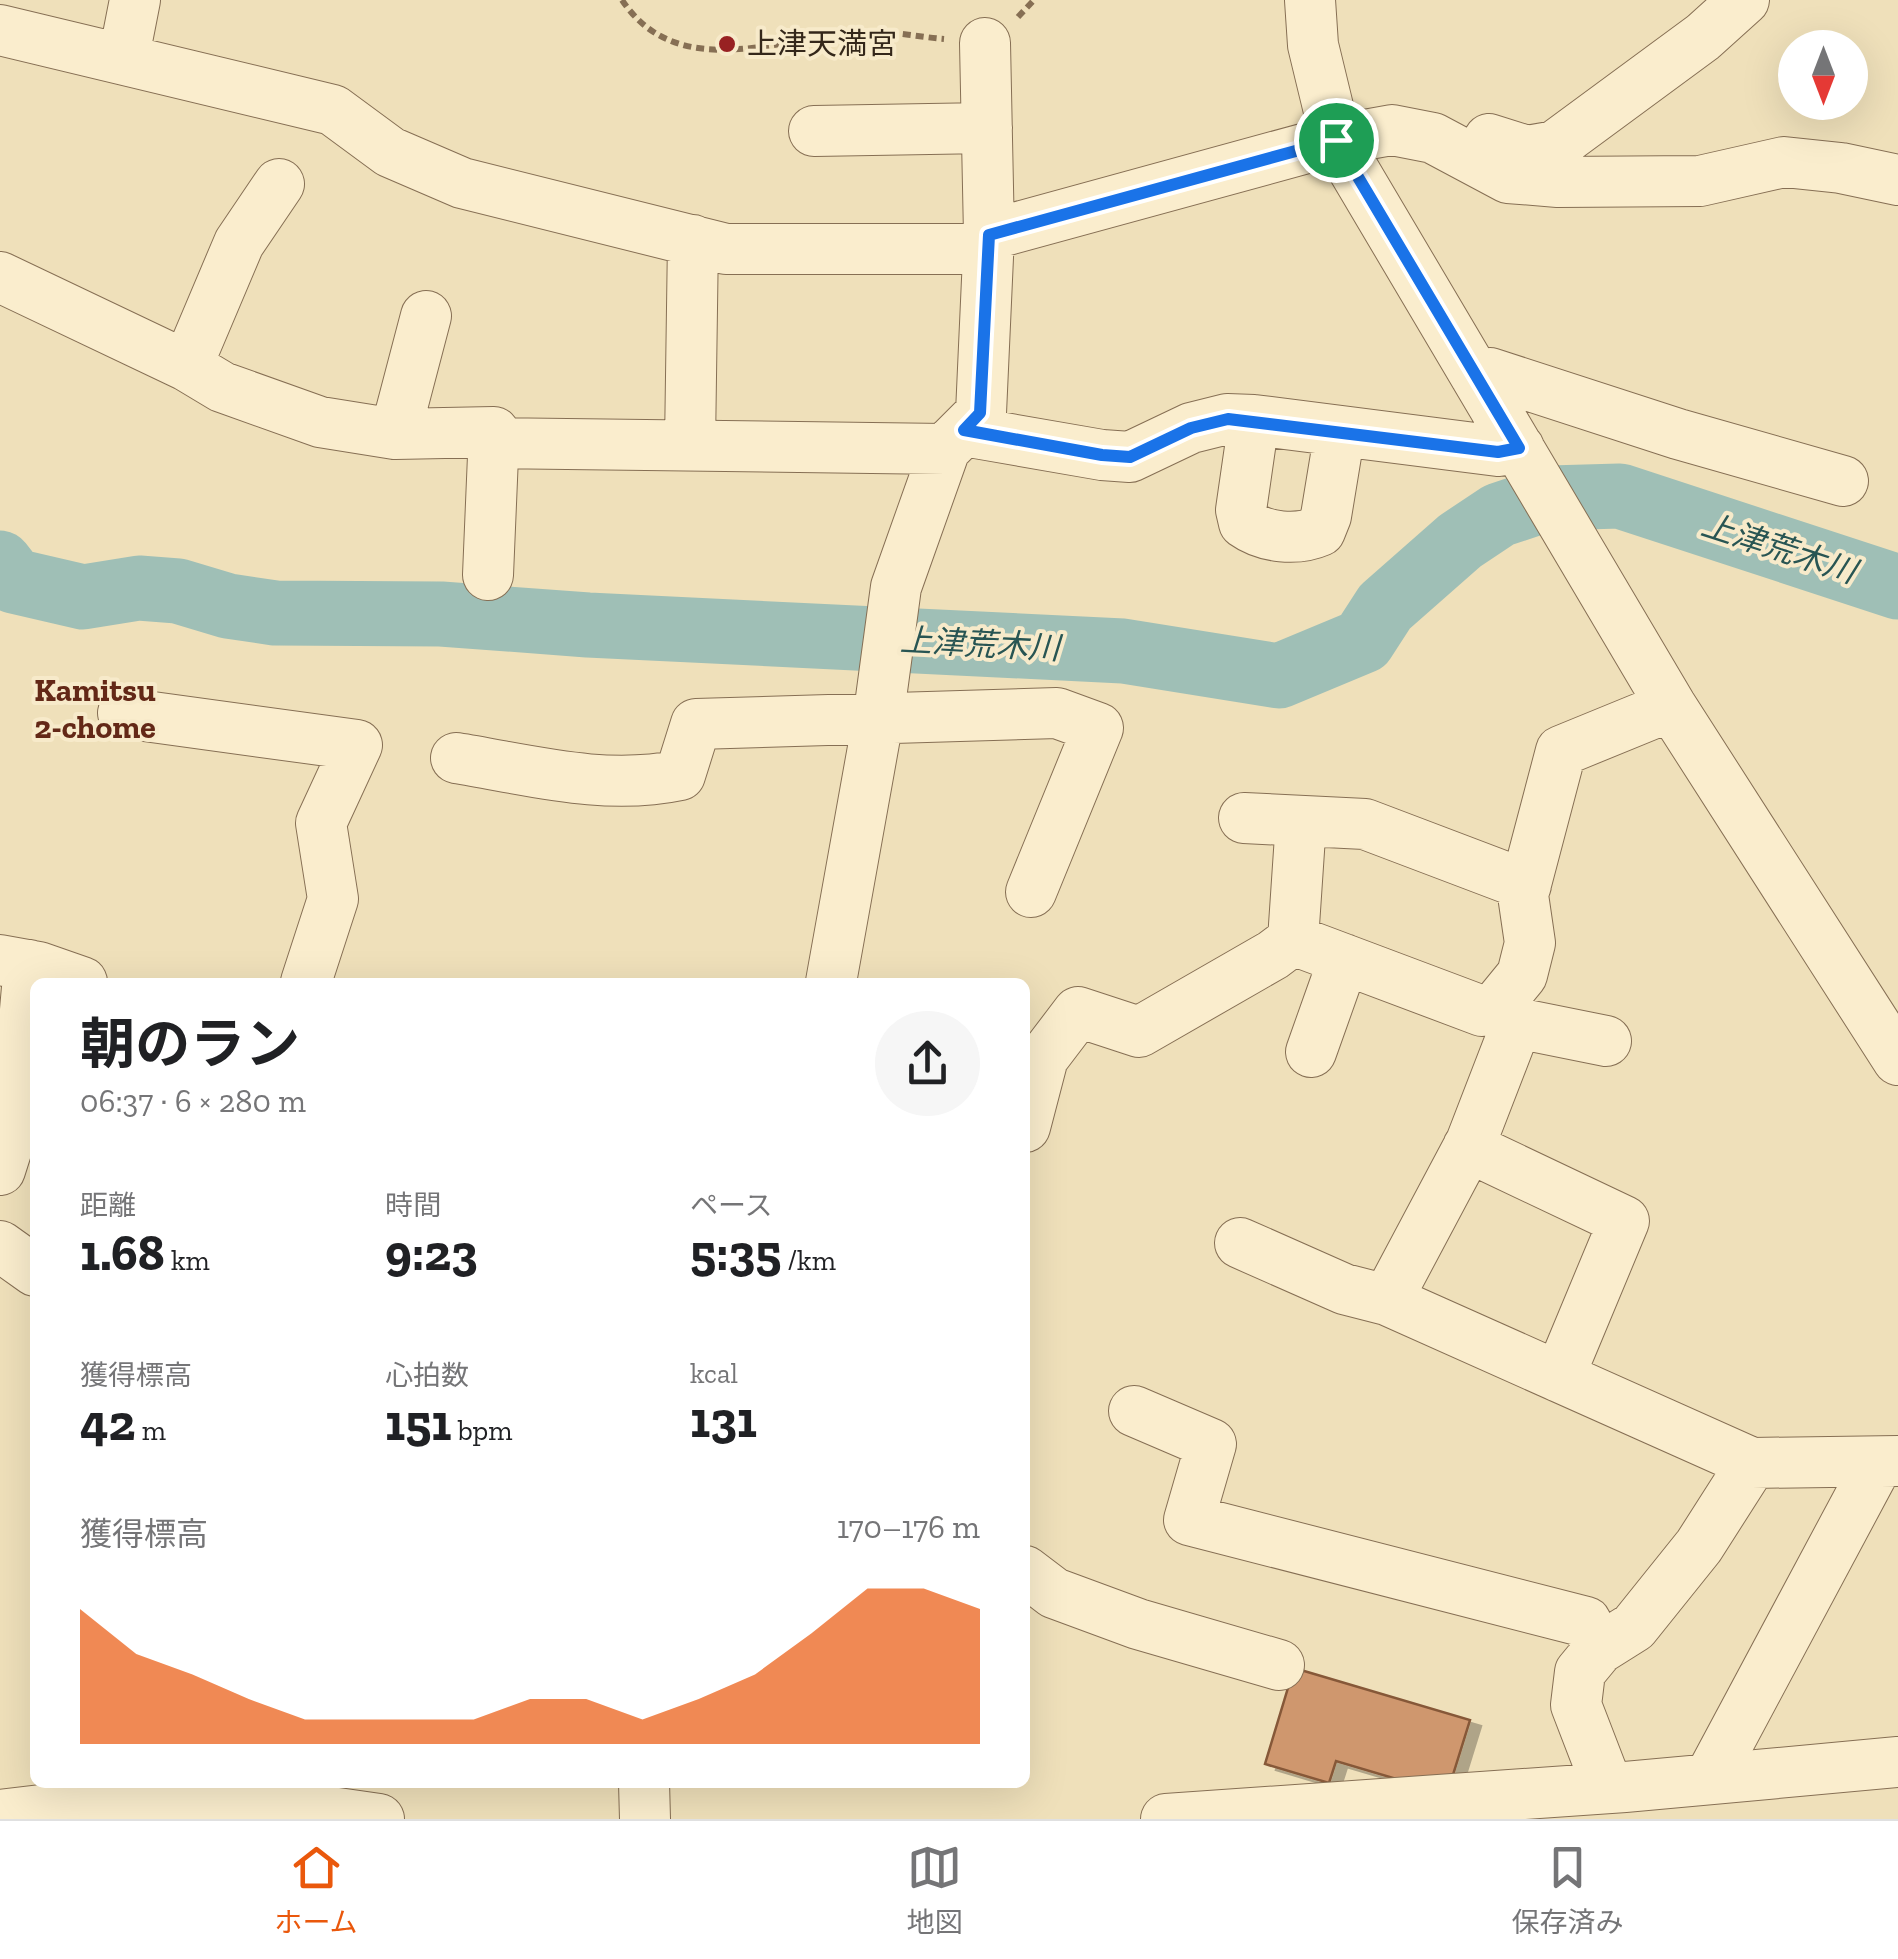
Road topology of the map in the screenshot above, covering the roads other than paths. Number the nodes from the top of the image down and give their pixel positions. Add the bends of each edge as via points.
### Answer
1 (1310, 0) edge
2 (1744, 0) edge
3 (0, 30) edge
4 (985, 43) road end
5 (1332, 125) junction
6 (986, 128) junction
7 (814, 131) dead end
8 (1898, 180) edge
9 (280, 184) dead end
10 (693, 240) junction
11 (989, 242) junction
12 (0, 278) edge
13 (426, 316) dead end
14 (188, 366) junction
15 (1475, 375) junction
16 (1254, 420) junction
17 (1340, 431) junction
18 (395, 434) junction
19 (954, 440) junction
20 (494, 442) junction
21 (690, 446) junction
22 (1519, 448) junction
23 (1843, 480) dead end
24 (488, 574) dead end
25 (1671, 706) junction
26 (124, 713) dead end
27 (878, 720) junction
28 (456, 758) dead end
29 (1244, 818) dead end
30 (1302, 821) junction
31 (1526, 885) junction
32 (1031, 892) dead end
33 (1294, 940) junction
34 (1344, 959) junction
35 (14, 962) edge
36 (68, 978) edge
37 (307, 978) edge
38 (832, 978) edge
39 (1506, 1016) junction
40 (1606, 1041) dead end
41 (1311, 1052) dead end
42 (1898, 1060) edge
43 (1030, 1108) edge
44 (1468, 1147) junction
45 (0, 1170) edge
46 (1240, 1243) dead end
47 (0, 1246) edge
48 (30, 1267) edge
49 (1388, 1300) junction
50 (1559, 1377) junction
51 (1134, 1411) dead end
52 (1888, 1462) edge
53 (1752, 1463) junction
54 (1030, 1575) edge
55 (1599, 1649) junction
56 (1280, 1665) dead end
57 (1898, 1762) edge
58 (1709, 1779) junction
59 (644, 1788) edge
60 (212, 1789) edge
61 (1618, 1798) edge
62 (152, 1808) edge
63 (0, 1815) edge
64 (1284, 1815) edge
65 (379, 1819) edge
66 (645, 1819) edge
67 (1166, 1819) edge

1 - 5 street
2 - 5 street via 1555,146 1527,151 1495,142 1440,109 1406,102
3 - 10 street via 334,110 390,152 462,183
4 - 6 street
5 - 8 street via 1433,138 1508,178 1700,181 1784,162
5 - 11 street
5 - 15 street
6 - 7 street
6 - 11 street
9 - 14 street via 239,242
10 - 11 street via 726,248
10 - 21 street
11 - 19 street via 980,413
12 - 14 street
13 - 18 street
14 - 18 street via 222,386 320,422
15 - 22 street
15 - 23 street via 1490,374
16 - 17 street
16 - 17 street via 1242,510 1244,524 1258,533 1305,538 1320,531
16 - 19 street via 1191,428 1130,457
17 - 22 street via 1498,452
18 - 20 street via 494,432
19 - 21 street
19 - 27 street via 920,510 896,586
20 - 21 street
20 - 24 street
22 - 25 street
25 - 31 street via 1561,751
25 - 42 street
26 - 37 street via 357,746 321,823 334,900
27 - 28 street via 696,724 680,774 647,782 598,782
27 - 32 street via 1056,713 1098,728
27 - 38 street
29 - 30 street
30 - 31 street via 1366,824
30 - 33 street
31 - 39 street via 1530,943
33 - 34 street
33 - 43 street via 1138,1032 1078,1012 1043,1058
34 - 39 street
34 - 41 street
35 - 36 street
35 - 45 street via 14,1123
39 - 40 street
39 - 44 street
44 - 49 street
44 - 50 street via 1624,1221
46 - 49 street via 1344,1289
47 - 48 street
49 - 50 street
50 - 53 street
51 - 55 street via 1212,1444 1189,1520 1586,1622
52 - 53 street
52 - 58 street
53 - 55 street via 1699,1546 1634,1627
54 - 56 street via 1071,1600
55 - 61 street via 1580,1672 1576,1705
57 - 58 street
58 - 61 street
59 - 66 street
60 - 62 street
60 - 65 street
61 - 64 street
62 - 63 street
64 - 67 street

